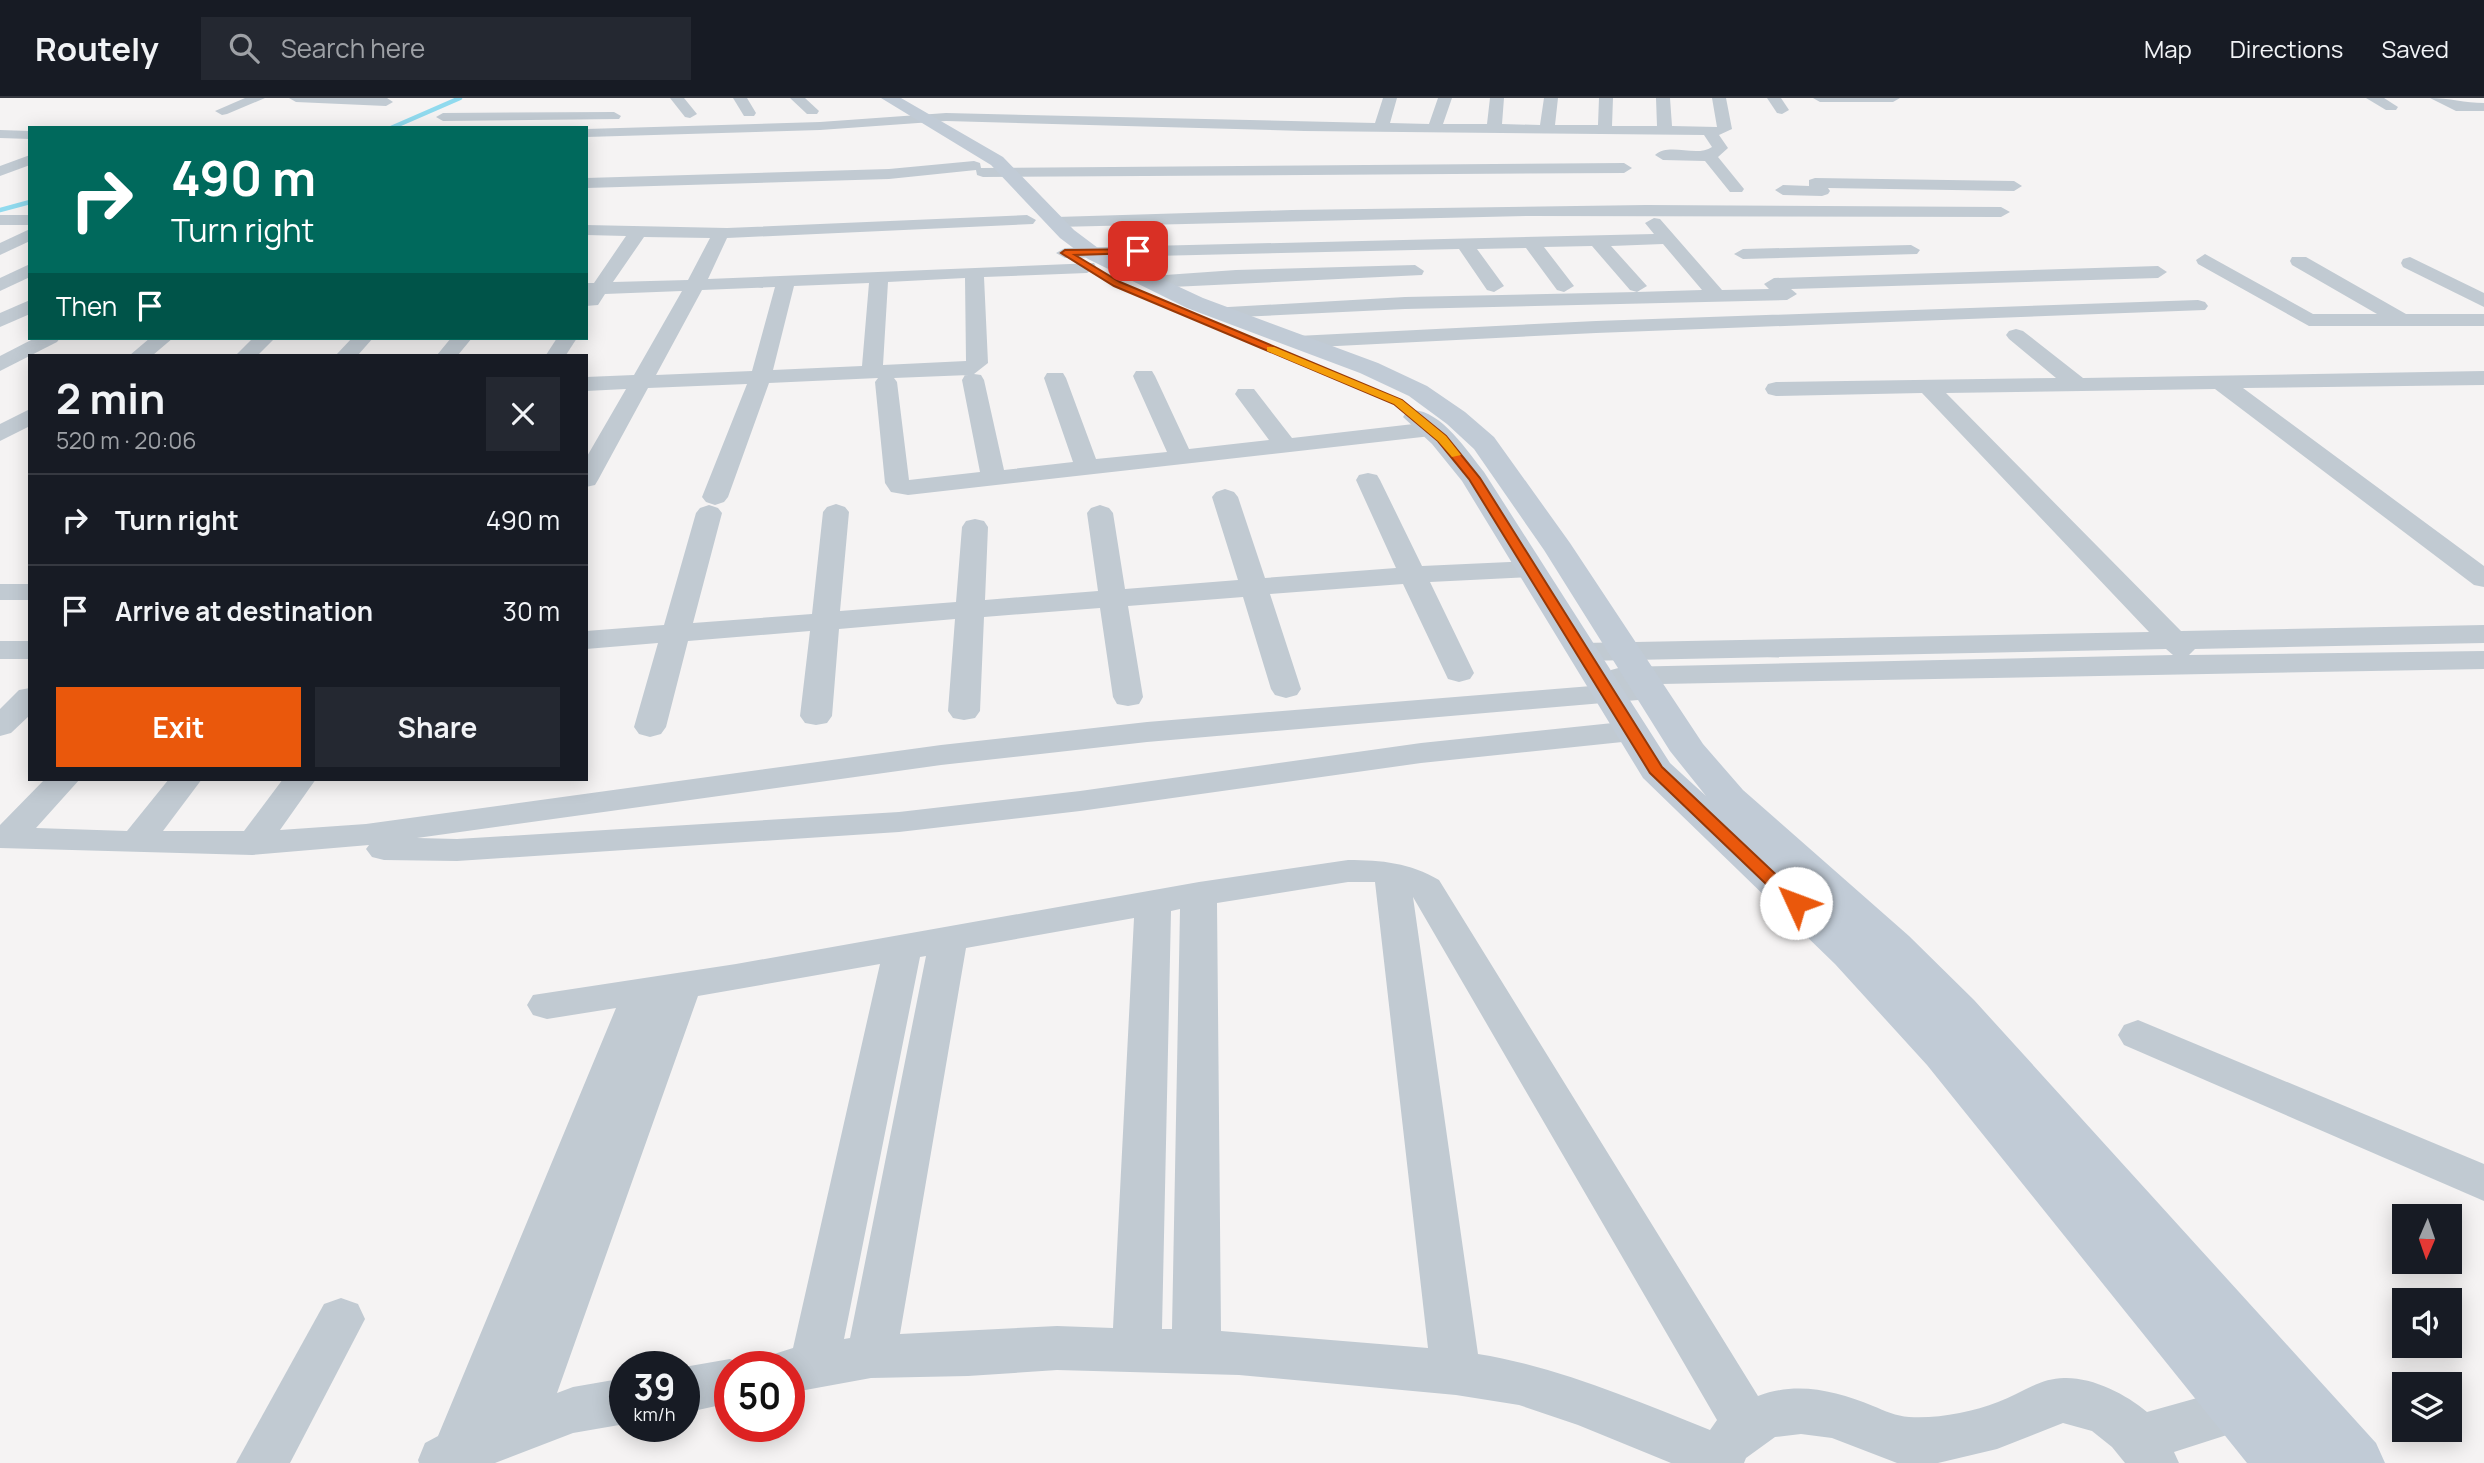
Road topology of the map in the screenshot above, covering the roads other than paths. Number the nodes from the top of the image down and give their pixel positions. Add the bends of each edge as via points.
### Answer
1 (258, 98) edge
2 (579, 98) edge
3 (677, 98) edge
4 (797, 98) edge
5 (960, 98) edge
6 (1390, 98) edge
7 (1445, 98) edge
8 (1497, 98) edge
9 (1551, 98) edge
10 (1606, 98) edge
11 (1663, 98) edge
12 (1719, 98) edge
13 (1820, 98) edge
14 (1881, 98) edge
15 (1893, 98) edge
16 (2373, 98) edge
17 (2437, 98) edge
18 (314, 99) edge
19 (524, 99) edge
20 (391, 100) edge
21 (293, 103) edge
22 (1115, 106) dead end
23 (1225, 106) dead end
24 (1279, 107) dead end
25 (2391, 107) dead end
26 (2484, 107) edge
27 (742, 108) edge
28 (900, 110) edge
29 (222, 111) dead end
30 (620, 111) dead end
31 (812, 111) junction
32 (361, 113) dead end
33 (690, 114) dead end
34 (443, 117) dead end
35 (501, 117) junction
36 (558, 117) junction
37 (1025, 119) junction
38 (1076, 120) junction
39 (1103, 121) junction
40 (1136, 122) junction
41 (1193, 123) junction
42 (1216, 123) junction
43 (1361, 125) junction
44 (1382, 125) junction
45 (1270, 126) junction
46 (1418, 126) junction
47 (1436, 126) junction
48 (1475, 127) junction
49 (1494, 128) junction
50 (1540, 129) junction
51 (1598, 130) junction
52 (1649, 130) junction
53 (1665, 131) junction
54 (1709, 131) junction
55 (588, 133) edge
56 (0, 134) edge
57 (28, 137) edge
58 (28, 138) edge
59 (827, 141) dead end
60 (588, 147) edge
61 (1360, 147) dead end
62 (1419, 148) dead end
63 (0, 150) edge
64 (1122, 150) dead end
65 (1059, 152) dead end
66 (1179, 155) dead end
67 (905, 156) dead end
68 (1709, 156) junction
69 (28, 160) edge
70 (1477, 164) junction
71 (1541, 164) junction
72 (1603, 164) junction
73 (984, 167) junction
74 (1323, 168) junction
75 (1624, 168) dead end
76 (1256, 169) junction
77 (1143, 170) junction
78 (0, 171) edge
79 (666, 180) junction
80 (588, 183) edge
81 (1613, 183) dead end
82 (1867, 183) junction
83 (1548, 184) dead end
84 (1916, 185) junction
85 (2014, 186) dead end
86 (1329, 187) dead end
87 (1481, 187) dead end
88 (1712, 188) dead end
89 (1258, 189) dead end
90 (1750, 189) junction
91 (1143, 194) dead end
92 (683, 197) dead end
93 (1879, 197) dead end
94 (1930, 198) dead end
95 (638, 199) dead end
96 (1641, 209) junction
97 (1700, 209) junction
98 (1831, 210) junction
99 (1957, 211) junction
100 (2001, 212) dead end
101 (0, 220) edge
102 (28, 220) edge
103 (588, 230) edge
104 (1980, 231) dead end
105 (1853, 232) dead end
106 (28, 235) edge
107 (636, 235) dead end
108 (720, 235) dead end
109 (1668, 239) junction
110 (1596, 240) junction
111 (1531, 242) junction
112 (1065, 243) junction
113 (1464, 243) junction
114 (1401, 244) junction
115 (0, 250) edge
116 (1184, 250) junction
117 (1911, 250) dead end
118 (1743, 254) junction
119 (2205, 260) dead end
120 (2299, 261) dead end
121 (0, 262) edge
122 (28, 263) edge
123 (2410, 263) dead end
124 (28, 271) edge
125 (1415, 271) junction
126 (974, 272) junction
127 (2158, 272) dead end
128 (879, 276) junction
129 (1236, 276) junction
130 (786, 281) junction
131 (1151, 282) junction
132 (0, 285) edge
133 (695, 285) junction
134 (1494, 286) dead end
135 (1564, 286) dead end
136 (1637, 286) dead end
137 (593, 289) edge
138 (1426, 289) dead end
139 (1781, 289) junction
140 (1716, 295) junction
141 (1682, 296) junction
142 (1608, 297) junction
143 (1291, 298) dead end
144 (1538, 299) junction
145 (0, 300) edge
146 (28, 301) edge
147 (2484, 301) edge
148 (1466, 302) junction
149 (1394, 303) junction
150 (1330, 306) junction
151 (2198, 306) dead end
152 (28, 307) edge
153 (1218, 312) junction
154 (1812, 319) junction
155 (2484, 320) edge
156 (0, 321) edge
157 (2404, 321) junction
158 (1706, 323) junction
159 (1630, 326) junction
160 (1560, 329) junction
161 (1484, 332) junction
162 (2016, 335) dead end
163 (1412, 336) junction
164 (1354, 338) junction
165 (46, 340) edge
166 (160, 340) edge
167 (263, 340) edge
168 (361, 340) edge
169 (460, 340) edge
170 (1297, 342) junction
171 (141, 354) edge
172 (247, 354) edge
173 (347, 354) edge
174 (448, 354) edge
175 (0, 365) edge
176 (761, 376) junction
177 (1144, 376) dead end
178 (879, 377) junction
179 (2484, 377) edge
180 (1055, 378) dead end
181 (973, 380) dead end
182 (643, 382) junction
183 (2230, 382) junction
184 (588, 384) edge
185 (2077, 384) junction
186 (1915, 387) junction
187 (1776, 389) dead end
188 (1246, 394) dead end
189 (23, 409) edge
190 (1431, 429) junction
191 (0, 434) edge
192 (1285, 445) junction
193 (1181, 457) junction
194 (1087, 467) junction
195 (588, 477) edge
196 (994, 479) junction
197 (1368, 480) dead end
198 (1226, 497) dead end
199 (836, 512) dead end
200 (1100, 513) dead end
201 (975, 527) dead end
202 (2484, 559) edge
203 (1530, 569) junction
204 (1412, 575) junction
205 (2484, 579) edge
206 (1254, 587) junction
207 (0, 592) edge
208 (28, 592) edge
209 (1113, 598) junction
210 (971, 610) junction
211 (825, 621) junction
212 (676, 633) junction
213 (2484, 634) edge
214 (588, 640) edge
215 (2141, 640) junction
216 (0, 650) edge
217 (28, 650) edge
218 (2170, 652) junction
219 (2484, 660) edge
220 (1638, 672) junction
221 (1459, 673) dead end
222 (1596, 674) junction
223 (1286, 689) dead end
224 (1128, 697) dead end
225 (964, 711) dead end
226 (816, 716) dead end
227 (650, 727) dead end
228 (1632, 731) junction
229 (61, 781) edge
230 (184, 781) edge
231 (299, 781) edge
232 (4, 837) edge
233 (314, 840) junction
234 (136, 842) junction
235 (252, 844) junction
236 (1392, 874) junction
237 (1199, 894) junction
238 (1153, 902) junction
239 (948, 941) junction
240 (903, 948) junction
241 (663, 989) junction
242 (547, 1005) dead end
243 (2138, 1035) dead end
244 (2484, 1183) edge
245 (341, 1319) dead end
246 (1137, 1350) junction
247 (1196, 1351) junction
248 (805, 1356) edge
249 (872, 1356) junction
250 (805, 1367) edge
251 (1455, 1373) junction
252 (609, 1404) edge
253 (2240, 1409) junction
254 (517, 1431) junction
255 (1728, 1448) edge
256 (2146, 1450) edge
257 (448, 1458) edge
258 (261, 1463) edge
259 (2285, 1463) edge
260 (2354, 1463) edge

1 - 29 street
2 - 36 street
3 - 33 street
4 - 31 street
5 - 28 street
6 - 44 street
7 - 47 street
8 - 49 street
9 - 50 street
10 - 51 street
11 - 53 street
12 - 54 street via 1725,130
13 - 14 street
14 - 15 street
16 - 25 street
17 - 26 street via 2456,107
18 - 20 street
18 - 21 street
19 - 35 street
20 - 32 street
22 - 39 street
23 - 42 street
24 - 45 street
27 - 31 street
28 - 31 street
28 - 37 street via 1003,113
28 - 55 street via 820,126
28 - 73 main road
28 - 73 main road via 977,147
30 - 36 street
34 - 35 street
35 - 36 street
37 - 38 street via 1053,114
37 - 73 street
38 - 39 street
38 - 65 street
39 - 40 street
40 - 41 street via 1160,116
40 - 64 street
41 - 42 street
41 - 66 street
42 - 45 street via 1248,130
43 - 44 street
43 - 45 street via 1327,120 1303,132
43 - 61 street
44 - 46 street
46 - 47 street
46 - 62 street
47 - 48 street
48 - 49 street
48 - 70 street
49 - 50 street
50 - 51 street
50 - 71 street
51 - 52 street
51 - 72 street
52 - 53 street
52 - 68 street via 1664,158
53 - 54 street
54 - 68 street via 1720,148
56 - 57 street
58 - 63 street
59 - 60 street
67 - 73 street
68 - 90 street
69 - 78 street
70 - 71 street
70 - 74 street via 1403,175
70 - 87 street
71 - 72 street
71 - 83 street
72 - 75 street
72 - 81 street
73 - 77 street
73 - 79 street
73 - 112 main road
74 - 76 street
74 - 86 street
76 - 77 street via 1192,176
76 - 89 street
77 - 91 street
79 - 80 street
79 - 92 street
79 - 95 street
82 - 84 street
82 - 90 street via 1815,183 1822,191
82 - 93 street
84 - 85 street via 1974,190
84 - 94 street
88 - 90 street
96 - 97 street via 1667,203
96 - 109 street
96 - 112 street via 1359,212 1326,215 1330,225 1318,229 1153,232 1143,228 1141,219
97 - 98 street
97 - 118 street
98 - 99 street
98 - 105 street
99 - 100 street
99 - 104 street
101 - 102 street
103 - 112 street
106 - 115 street
107 - 137 street
108 - 133 street
109 - 110 street
109 - 140 street
110 - 111 street
110 - 136 street
111 - 113 street
111 - 135 street
112 - 116 street
112 - 126 street
112 - 131 main road
112 - 190 main road via 1117,284 1398,402
113 - 114 street
113 - 134 street
114 - 116 street
114 - 125 street
116 - 129 street
117 - 118 street
118 - 139 street
119 - 157 street via 2309,320
120 - 157 street
121 - 122 street
123 - 147 street
124 - 132 street
125 - 129 street
125 - 138 street
126 - 128 street
126 - 178 street via 976,365
127 - 139 street
128 - 130 street
128 - 178 street
129 - 131 street
129 - 143 street
130 - 133 street
130 - 176 street
131 - 153 main road
133 - 137 street
133 - 182 street
139 - 140 street
139 - 154 street
140 - 141 street
141 - 142 street
141 - 158 street
142 - 144 street
142 - 159 street
144 - 148 street
144 - 160 street
145 - 146 street
148 - 149 street
148 - 161 street
149 - 150 street
149 - 163 street
150 - 153 street
150 - 164 street via 1334,320
151 - 154 street
152 - 156 street
153 - 170 main road
154 - 158 street
155 - 157 street
158 - 159 street
159 - 160 street
160 - 161 street
161 - 163 street
162 - 185 street
163 - 164 street
164 - 170 street
165 - 175 street
166 - 171 street
167 - 172 street
168 - 173 street
169 - 174 street
170 - 220 main road via 1418,391 1484,443
176 - 178 street
176 - 182 street
176 - 212 street via 712,505
177 - 193 street
178 - 196 street via 900,487
179 - 183 street
180 - 194 street
181 - 196 street
182 - 184 street
182 - 195 street
183 - 185 street
183 - 202 street
183 - 205 street
185 - 186 street
186 - 187 street
186 - 215 street
186 - 218 street
188 - 192 street
189 - 191 street
190 - 192 street
190 - 203 main road via 1474,478
192 - 193 street
193 - 194 street
194 - 196 street
197 - 204 street
198 - 206 street
199 - 211 street
200 - 209 street
201 - 210 street
203 - 204 street
203 - 222 main road
204 - 206 street
204 - 221 street
206 - 209 street
206 - 223 street
207 - 208 street
209 - 210 street
209 - 224 street
210 - 211 street
210 - 225 street
211 - 212 street
211 - 226 street
212 - 214 street
212 - 227 street
213 - 218 street
215 - 218 street
215 - 220 street
216 - 217 street
218 - 219 street via 2196,663
218 - 220 street
220 - 222 street
220 - 222 street
220 - 260 main road via 1689,751 1729,798 1893,946 1958,1012
222 - 228 main road
222 - 233 street via 955,753
228 - 233 street via 1421,752 899,822 457,850 373,848
228 - 253 main road via 1656,770 1851,953 1944,1053
229 - 232 street
230 - 234 street
231 - 235 street
232 - 234 street
233 - 235 street
234 - 235 street
236 - 237 street via 1348,872
236 - 251 street
236 - 255 street via 1426,888
237 - 238 street
237 - 247 street
238 - 239 street
238 - 246 street
239 - 240 street
239 - 249 street
240 - 241 street
240 - 248 street
241 - 242 street
241 - 254 street
241 - 257 street
243 - 244 street
245 - 258 street
246 - 247 street
246 - 249 street via 1058,1348
247 - 251 street
249 - 250 street
251 - 255 street via 1519,1383
252 - 254 street via 573,1410
253 - 256 street
253 - 259 main road
254 - 257 street
255 - 256 street via 1776,1412 1810,1410 1906,1441 2003,1424 2051,1402 2069,1400 2110,1414

